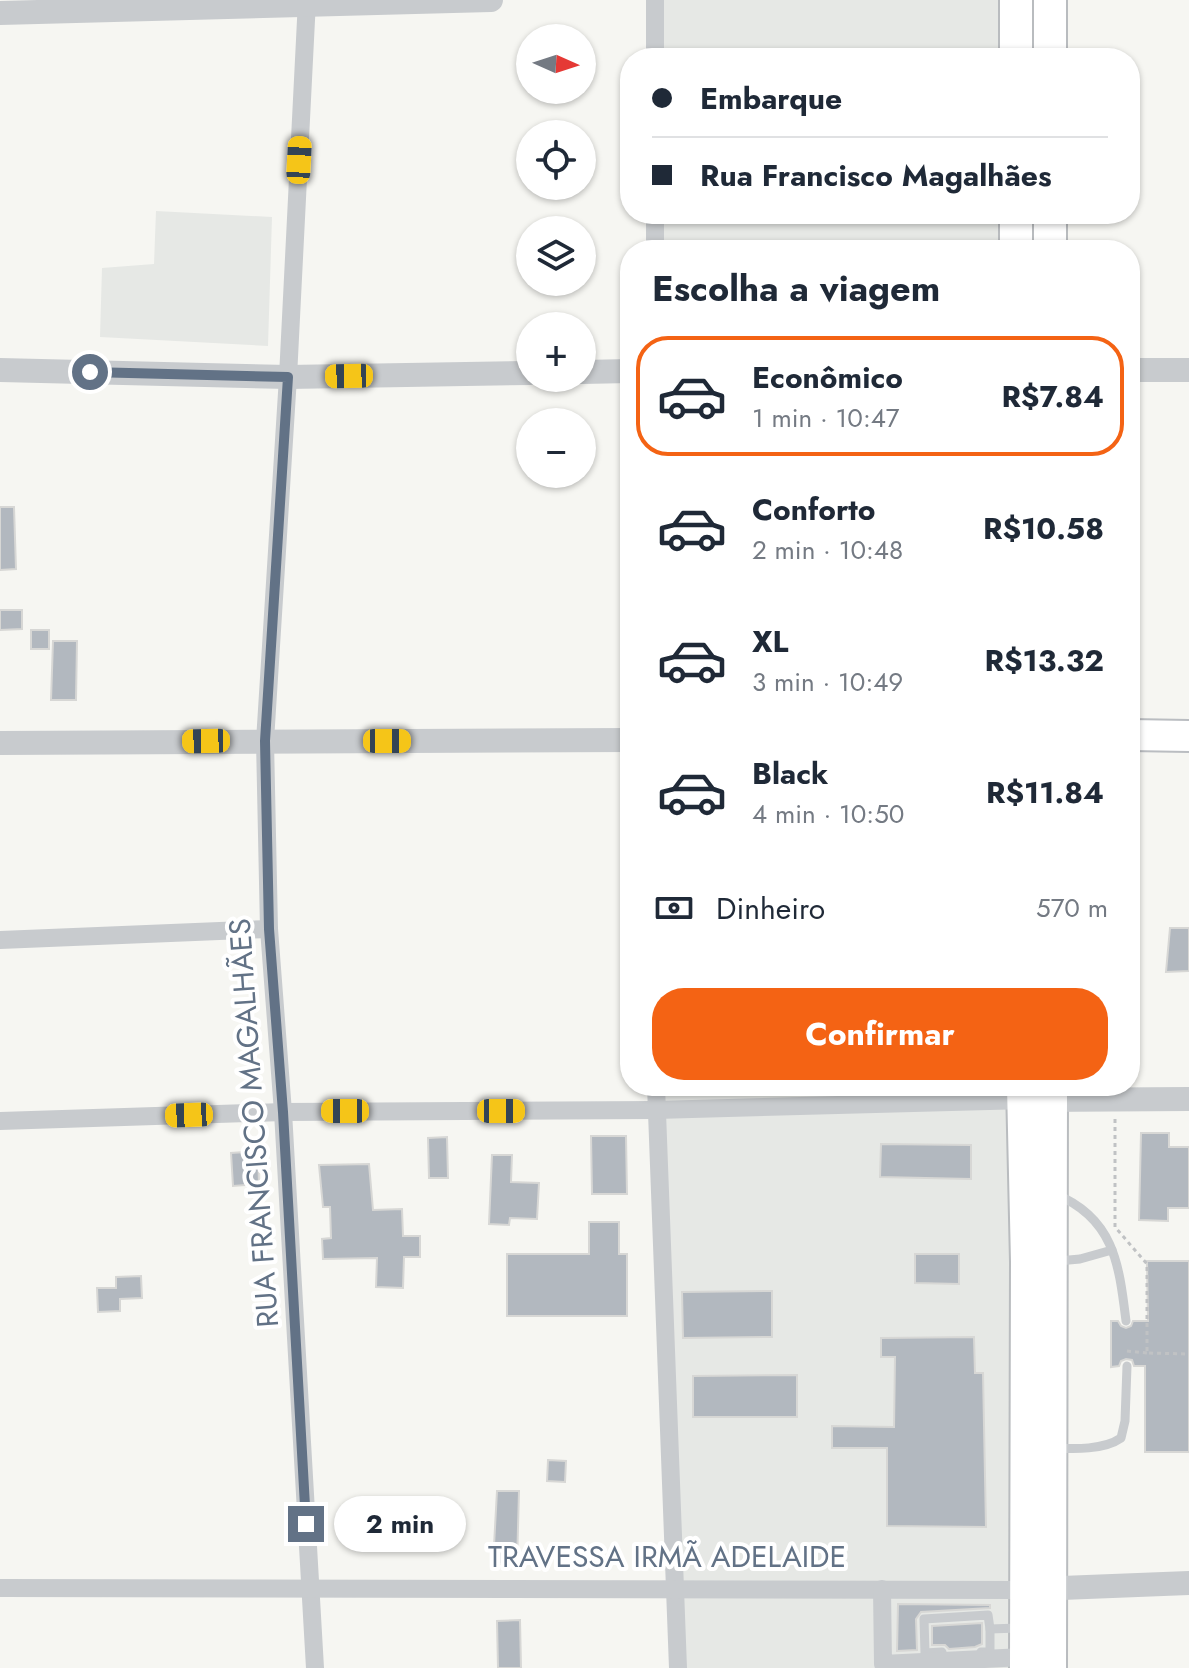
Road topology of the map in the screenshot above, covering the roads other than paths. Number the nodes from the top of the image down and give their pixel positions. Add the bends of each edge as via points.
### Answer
1 (491, 0) edge
2 (655, 0) edge
3 (1016, 0) edge
4 (1050, 0) edge
5 (307, 3) edge
6 (131, 5) edge
7 (0, 13) edge
8 (655, 48) edge
9 (1016, 48) edge
10 (1050, 48) edge
11 (0, 370) edge
12 (1140, 370) edge
13 (1189, 370) edge
14 (620, 371) edge
15 (596, 372) edge
16 (516, 373) edge
17 (288, 377) junction
18 (1140, 735) edge
19 (1189, 736) edge
20 (620, 740) edge
21 (265, 741) junction
22 (0, 743) edge
23 (269, 929) junction
24 (0, 940) edge
25 (656, 1096) edge
26 (970, 1096) edge
27 (1037, 1096) edge
28 (1037, 1096) edge
29 (1076, 1096) edge
30 (1189, 1099) edge
31 (656, 1110) junction
32 (283, 1112) junction
33 (0, 1121) edge
34 (1051, 1192) junction
35 (1112, 1250) junction
36 (1039, 1262) junction
37 (1126, 1321) dead end
38 (1127, 1366) dead end
39 (1051, 1448) junction
40 (1189, 1583) edge
41 (0, 1588) edge
42 (310, 1588) junction
43 (675, 1588) junction
44 (882, 1589) junction
45 (1037, 1589) junction
46 (990, 1629) junction
47 (1031, 1655) edge
48 (315, 1668) edge
49 (678, 1668) edge

1 - 5 street
2 - 8 street
3 - 9 highway
4 - 10 highway
5 - 6 street
5 - 17 street, RUA FRANCISCO MAGALHÃES
6 - 7 street
11 - 17 street
12 - 13 street
14 - 15 street
16 - 17 street
17 - 21 street, RUA FRANCISCO MAGALHÃES
18 - 19 main road
20 - 21 street
21 - 22 street
21 - 23 street, RUA FRANCISCO MAGALHÃES
23 - 24 street
23 - 32 street, RUA FRANCISCO MAGALHÃES
25 - 31 street
26 - 31 street
27 - 34 highway
28 - 36 highway
29 - 30 street
31 - 32 street
31 - 43 street
32 - 33 street
32 - 42 street, RUA FRANCISCO MAGALHÃES
34 - 35 lane via 1089,1213 1103,1227
34 - 36 highway
35 - 36 lane
35 - 37 lane
36 - 39 highway
38 - 39 lane via 1121,1438
39 - 45 highway
40 - 45 street, TRAVESSA IRMÃ ADELAIDE
41 - 42 street, TRAVESSA IRMÃ ADELAIDE
42 - 43 street, TRAVESSA IRMÃ ADELAIDE
42 - 48 street, RUA FRANCISCO MAGALHÃES
43 - 44 street, TRAVESSA IRMÃ ADELAIDE
43 - 49 street
44 - 45 street, TRAVESSA IRMÃ ADELAIDE
44 - 47 street via 883,1664
45 - 47 highway
45 - 47 highway
46 - 46 lane via 988,1615 924,1619 925,1653 990,1652
46 - 47 lane

